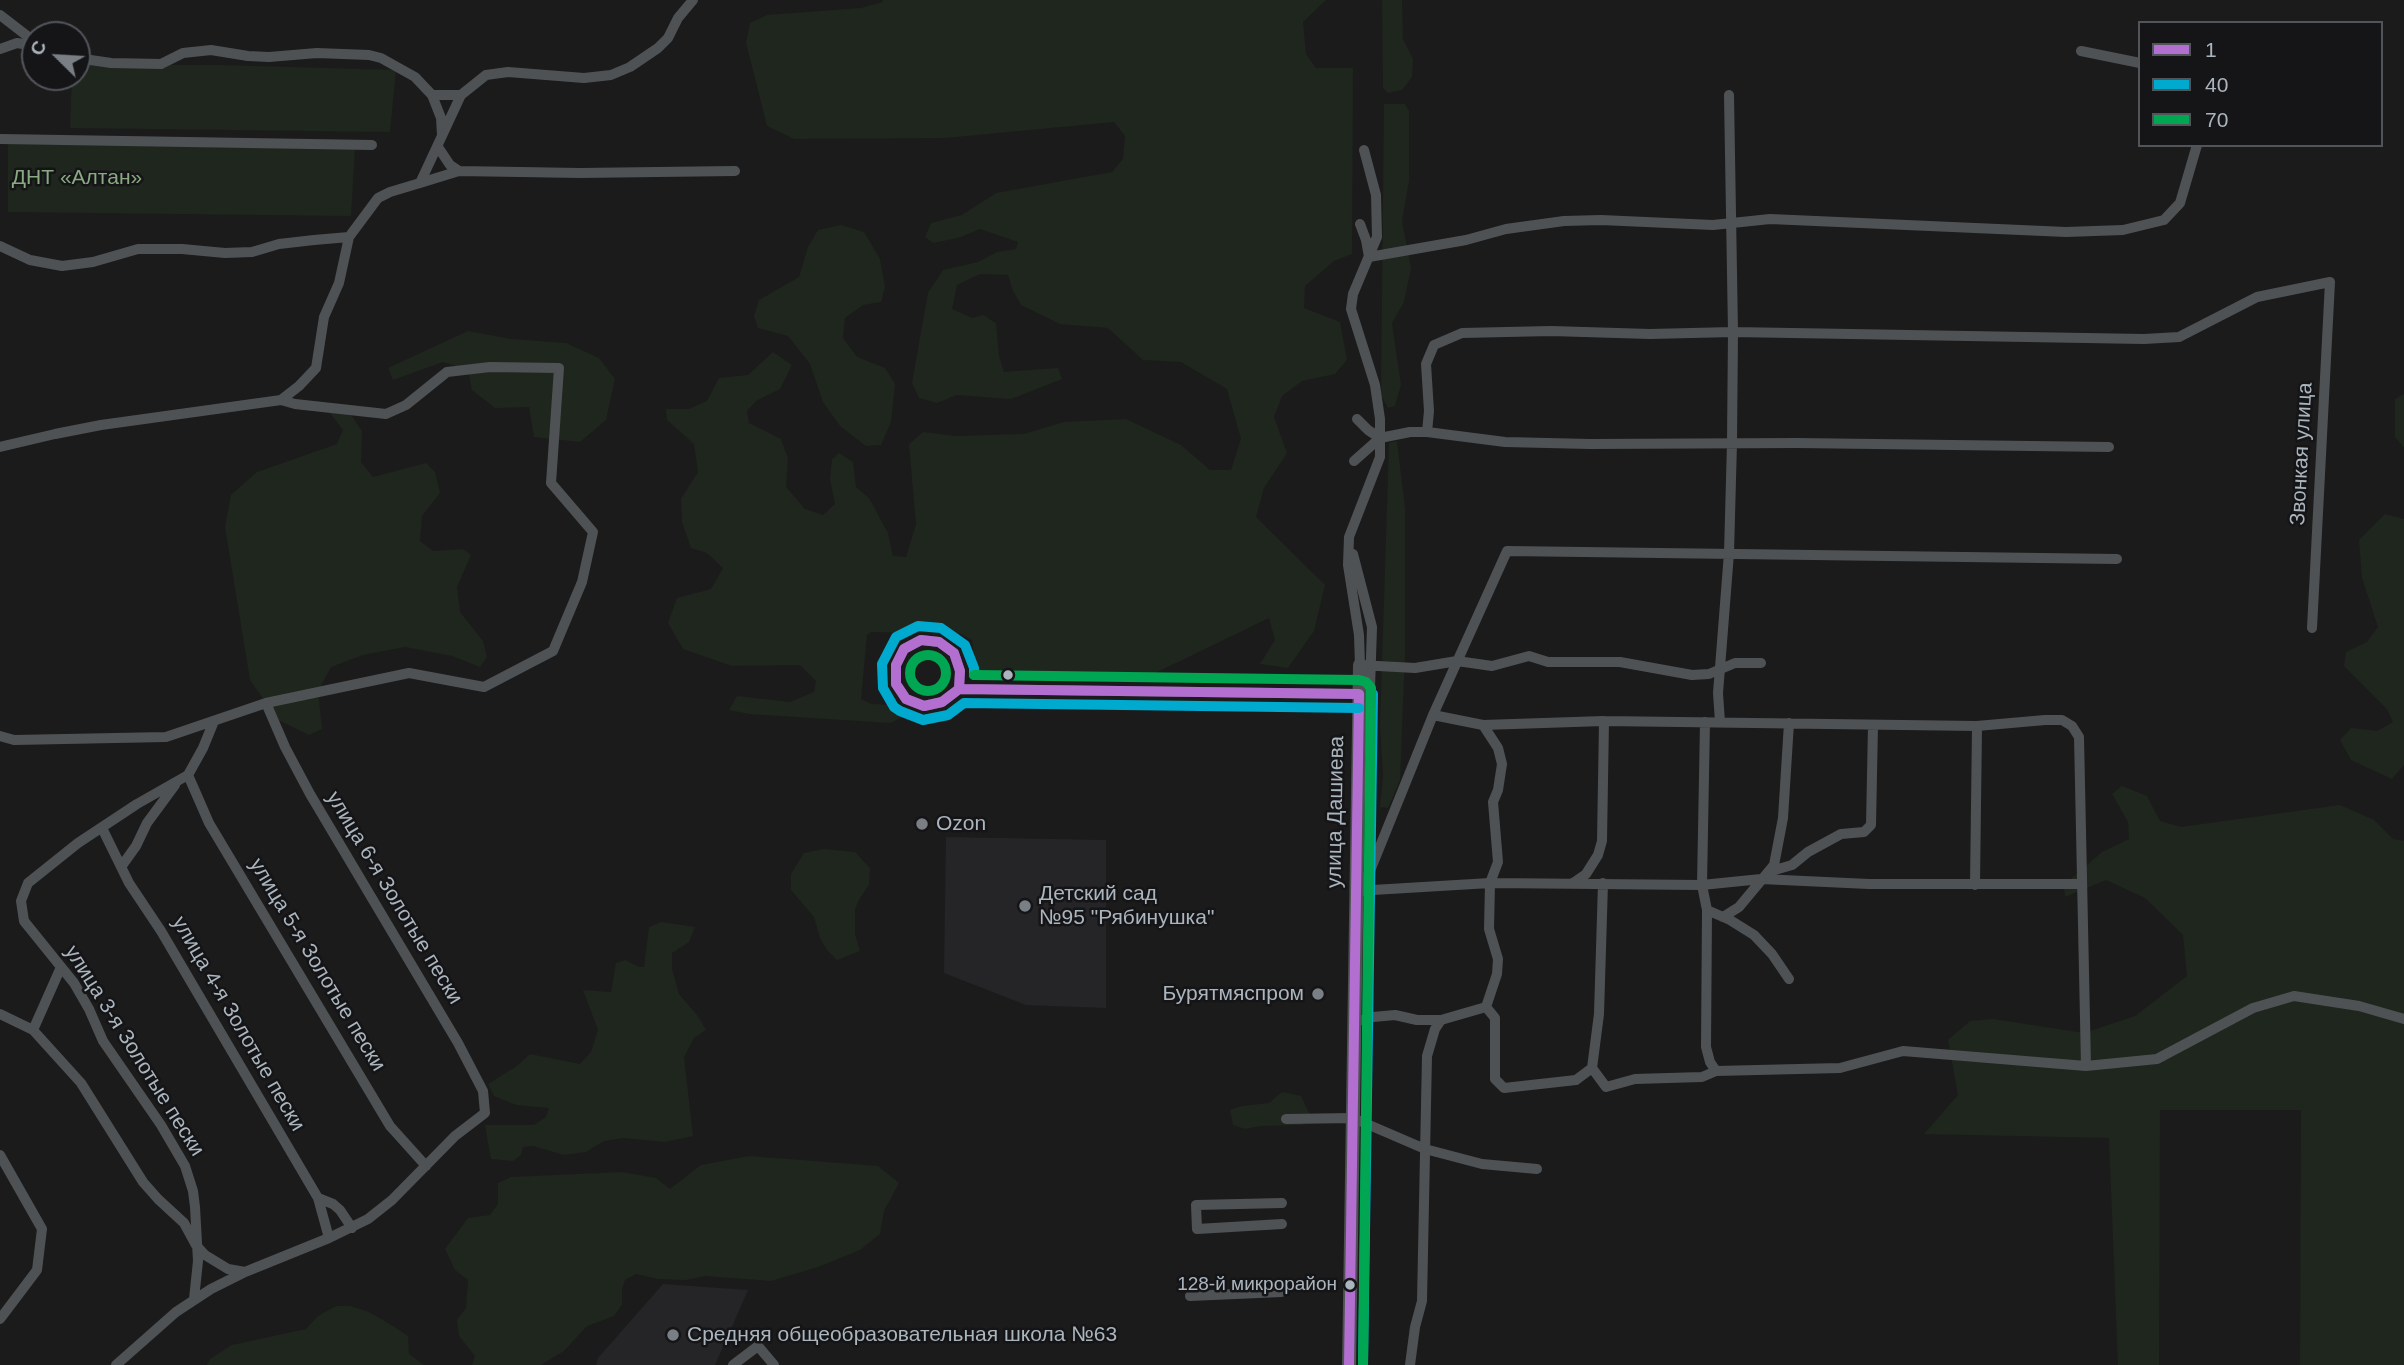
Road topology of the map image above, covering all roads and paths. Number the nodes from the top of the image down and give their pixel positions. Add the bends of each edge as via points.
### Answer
1 (693, 0) edge
2 (0, 15) edge
3 (21, 32) edge
4 (21, 43) edge
5 (0, 49) edge
6 (2081, 51) dead end
7 (91, 60) edge
8 (2138, 62) edge
9 (432, 95) junction
10 (461, 95) junction
11 (1729, 95) dead end
12 (0, 139) edge
13 (440, 143) junction
14 (372, 145) dead end
15 (2196, 147) edge
16 (1364, 150) dead end
17 (460, 171) junction
18 (735, 171) dead end
19 (420, 183) junction
20 (1360, 224) dead end
21 (1730, 225) junction
22 (349, 237) junction
23 (0, 246) edge
24 (1368, 257) junction
25 (1732, 332) junction
26 (281, 400) junction
27 (1357, 419) dead end
28 (1427, 432) junction
29 (1380, 438) junction
30 (1732, 443) junction
31 (0, 447) edge
32 (2109, 447) dead end
33 (1354, 461) dead end
34 (1728, 553) junction
35 (2117, 559) dead end
36 (2312, 628) dead end
37 (1457, 661) junction
38 (1761, 663) dead end
39 (1365, 665) junction
40 (1722, 670) junction
41 (958, 688) junction
42 (1359, 694) junction
43 (266, 703) junction
44 (1433, 715) junction
45 (214, 721) junction
46 (1604, 721) junction
47 (1705, 722) junction
48 (1720, 722) junction
49 (1789, 723) junction
50 (1873, 724) junction
51 (1483, 725) junction
52 (1977, 726) junction
53 (0, 736) edge
54 (1368, 749) dead end
55 (188, 775) junction
56 (178, 781) junction
57 (102, 828) junction
58 (121, 867) junction
59 (1765, 875) junction
60 (1490, 883) junction
61 (1573, 883) junction
62 (1602, 883) junction
63 (2081, 884) junction
64 (1702, 885) junction
65 (1975, 885) junction
66 (1356, 891) junction
67 (1707, 910) junction
68 (1723, 917) junction
69 (61, 967) junction
70 (1789, 979) dead end
71 (1486, 1007) junction
72 (0, 1014) edge
73 (2404, 1019) edge
74 (1441, 1020) junction
75 (1354, 1022) junction
76 (33, 1030) junction
77 (2086, 1066) junction
78 (1592, 1068) junction
79 (1716, 1070) junction
80 (1353, 1118) junction
81 (1286, 1119) dead end
82 (1425, 1149) junction
83 (0, 1155) edge
84 (426, 1166) junction
85 (1537, 1169) dead end
86 (318, 1198) junction
87 (1282, 1203) dead end
88 (1282, 1224) dead end
89 (352, 1228) junction
90 (328, 1238) junction
91 (196, 1245) junction
92 (245, 1272) junction
93 (1281, 1292) dead end
94 (1190, 1296) dead end
95 (194, 1299) junction
96 (0, 1319) edge
97 (116, 1365) edge
98 (733, 1365) edge
99 (774, 1365) edge
100 (1349, 1365) edge
101 (1410, 1365) edge

1 - 10 street via 658,48 611,75 584,78 508,72 486,75
2 - 3 street
4 - 5 street
6 - 8 street
7 - 9 street via 161,64 183,53 211,50 248,57 369,55 415,77
9 - 10 street
9 - 13 street via 441,118
10 - 13 street
11 - 21 street
12 - 14 street
13 - 17 street via 450,165
13 - 19 street
15 - 21 street via 2180,203 2164,220 2123,230 2066,232 1770,219
16 - 24 street, улица Дашиева via 1376,195 1377,237
17 - 18 street
17 - 19 street
19 - 22 street via 378,198
20 - 24 street
21 - 24 street via 1564,221
21 - 25 street
22 - 23 street via 279,244 252,252 138,249 62,266 30,260
22 - 26 street via 339,283 324,317 316,368
24 - 29 street, улица Дашиева via 1351,309 1375,385
25 - 28 street via 1462,334 1434,345 1426,364
25 - 30 street
25 - 36 street, Звонкая улица via 2179,337 2256,297 2330,282
26 - 31 street via 101,425
26 - 43 street via 386,414 407,405 447,372 559,368 551,483 593,532 582,582 553,651 484,687 409,673
27 - 29 street
28 - 29 street
28 - 30 street via 1505,442
29 - 33 street
29 - 39 street, улица Дашиева via 1380,457 1349,537 1348,565
30 - 32 street
30 - 34 street
34 - 35 street
34 - 37 street via 1507,551
34 - 40 street
37 - 39 street via 1415,668
37 - 40 street via 1492,666 1529,656 1548,662 1620,662 1692,676
37 - 44 street
38 - 40 street via 1735,663
39 - 42 street, улица Дашиева
39 - 54 street
40 - 48 street
41 - 41 street via 960,671 954,653 939,642 921,640 904,649 896,665 896,684 906,699 924,706 942,702
41 - 42 street
42 - 66 street, улица Дашиева
43 - 45 street
43 - 84 street, улица 6-я Золотые пески via 310,794 483,1091 485,1113
44 - 51 street
44 - 66 street via 1374,862
45 - 53 street via 166,737 14,740
45 - 55 street
46 - 47 street
46 - 51 street
46 - 61 street via 1602,841 1586,874
47 - 48 street
47 - 64 street
48 - 49 street
49 - 50 street
49 - 59 street via 1783,818 1774,865
50 - 52 street
50 - 59 street via 1871,825 1864,832 1840,834 1792,865
51 - 60 street via 1502,764 1493,802 1498,862
52 - 63 street via 2045,720 2062,720 2072,726 2079,737
52 - 65 street
55 - 56 street, улица 3-я Золотые пески
55 - 84 street, улица 5-я Золотые пески via 209,823 390,1126
56 - 57 street, улица 3-я Золотые пески
56 - 58 street
57 - 58 street, улица 4-я Золотые пески
57 - 69 street, улица 3-я Золотые пески via 28,884 21,901 24,921
58 - 86 street, улица 4-я Золотые пески
59 - 64 street
59 - 65 street via 1869,884
59 - 68 street via 1739,907
60 - 61 street
60 - 66 street
60 - 71 street via 1489,929 1498,959
61 - 62 street
62 - 64 street
62 - 78 street via 1599,1014
63 - 65 street
63 - 77 street
64 - 67 street
66 - 75 street, улица Дашиева
67 - 68 street
67 - 79 street via 1706,1047
68 - 70 street via 1754,935
69 - 76 street
69 - 91 street, улица 3-я Золотые пески via 185,1166 193,1191
71 - 74 street
71 - 78 street via 1495,1018 1495,1079 1504,1088 1576,1080
72 - 76 street
73 - 77 street via 2359,1006 2294,996 2253,1008 2157,1059
74 - 75 street via 1395,1015
74 - 82 street via 1427,1056
75 - 80 street, улица Дашиева
76 - 91 street via 81,1083 143,1182 184,1223
77 - 79 street via 1903,1051 1840,1068
78 - 79 street via 1606,1087 1635,1079 1702,1077
80 - 81 street
80 - 82 street
80 - 100 street, улица Дашиева
82 - 85 street via 1482,1164
82 - 101 street via 1422,1301
83 - 96 street via 42,1229 37,1270
84 - 89 street via 380,1210
86 - 89 street, улица 4-я Золотые пески via 340,1210
86 - 90 street
87 - 88 street via 1196,1205 1196,1230
89 - 90 street
90 - 92 street
91 - 92 street via 216,1263
91 - 95 street, улица 3-я Золотые пески
92 - 95 street
93 - 94 street
95 - 97 street
98 - 99 street via 758,1346

